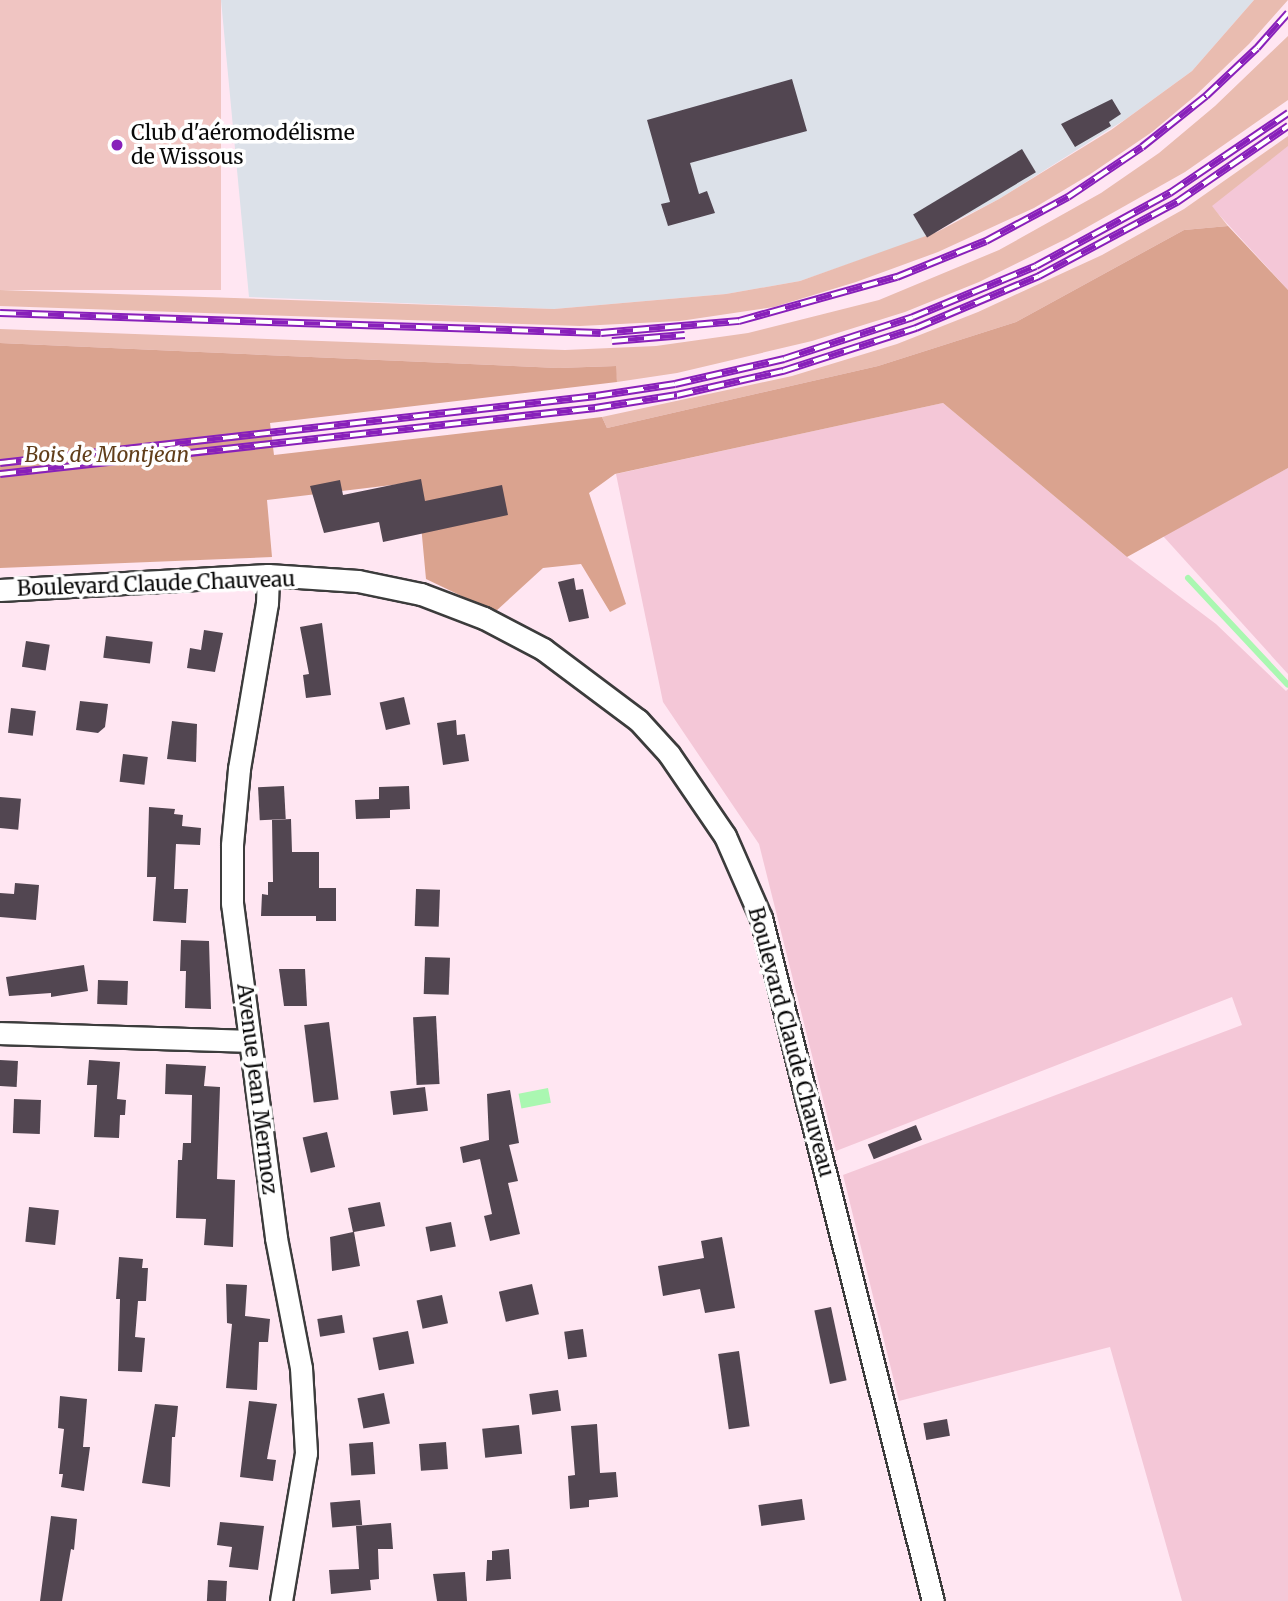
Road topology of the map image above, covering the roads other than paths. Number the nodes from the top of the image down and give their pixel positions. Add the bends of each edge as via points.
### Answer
1 (268, 575) junction
2 (0, 590) edge
3 (0, 1033) edge
4 (250, 1041) junction
5 (281, 1601) edge
6 (933, 1601) edge

1 - 2 street, Boulevard Claude Chauveau
1 - 4 street, Avenue Jean Mermoz via 232,845 232,903
1 - 6 street, Boulevard Claude Chauveau via 358,581 421,594 484,618 544,649 638,720 669,754 726,836 761,918
3 - 4 street
4 - 5 street, Avenue Jean Mermoz via 276,1238 301,1368 306,1453

